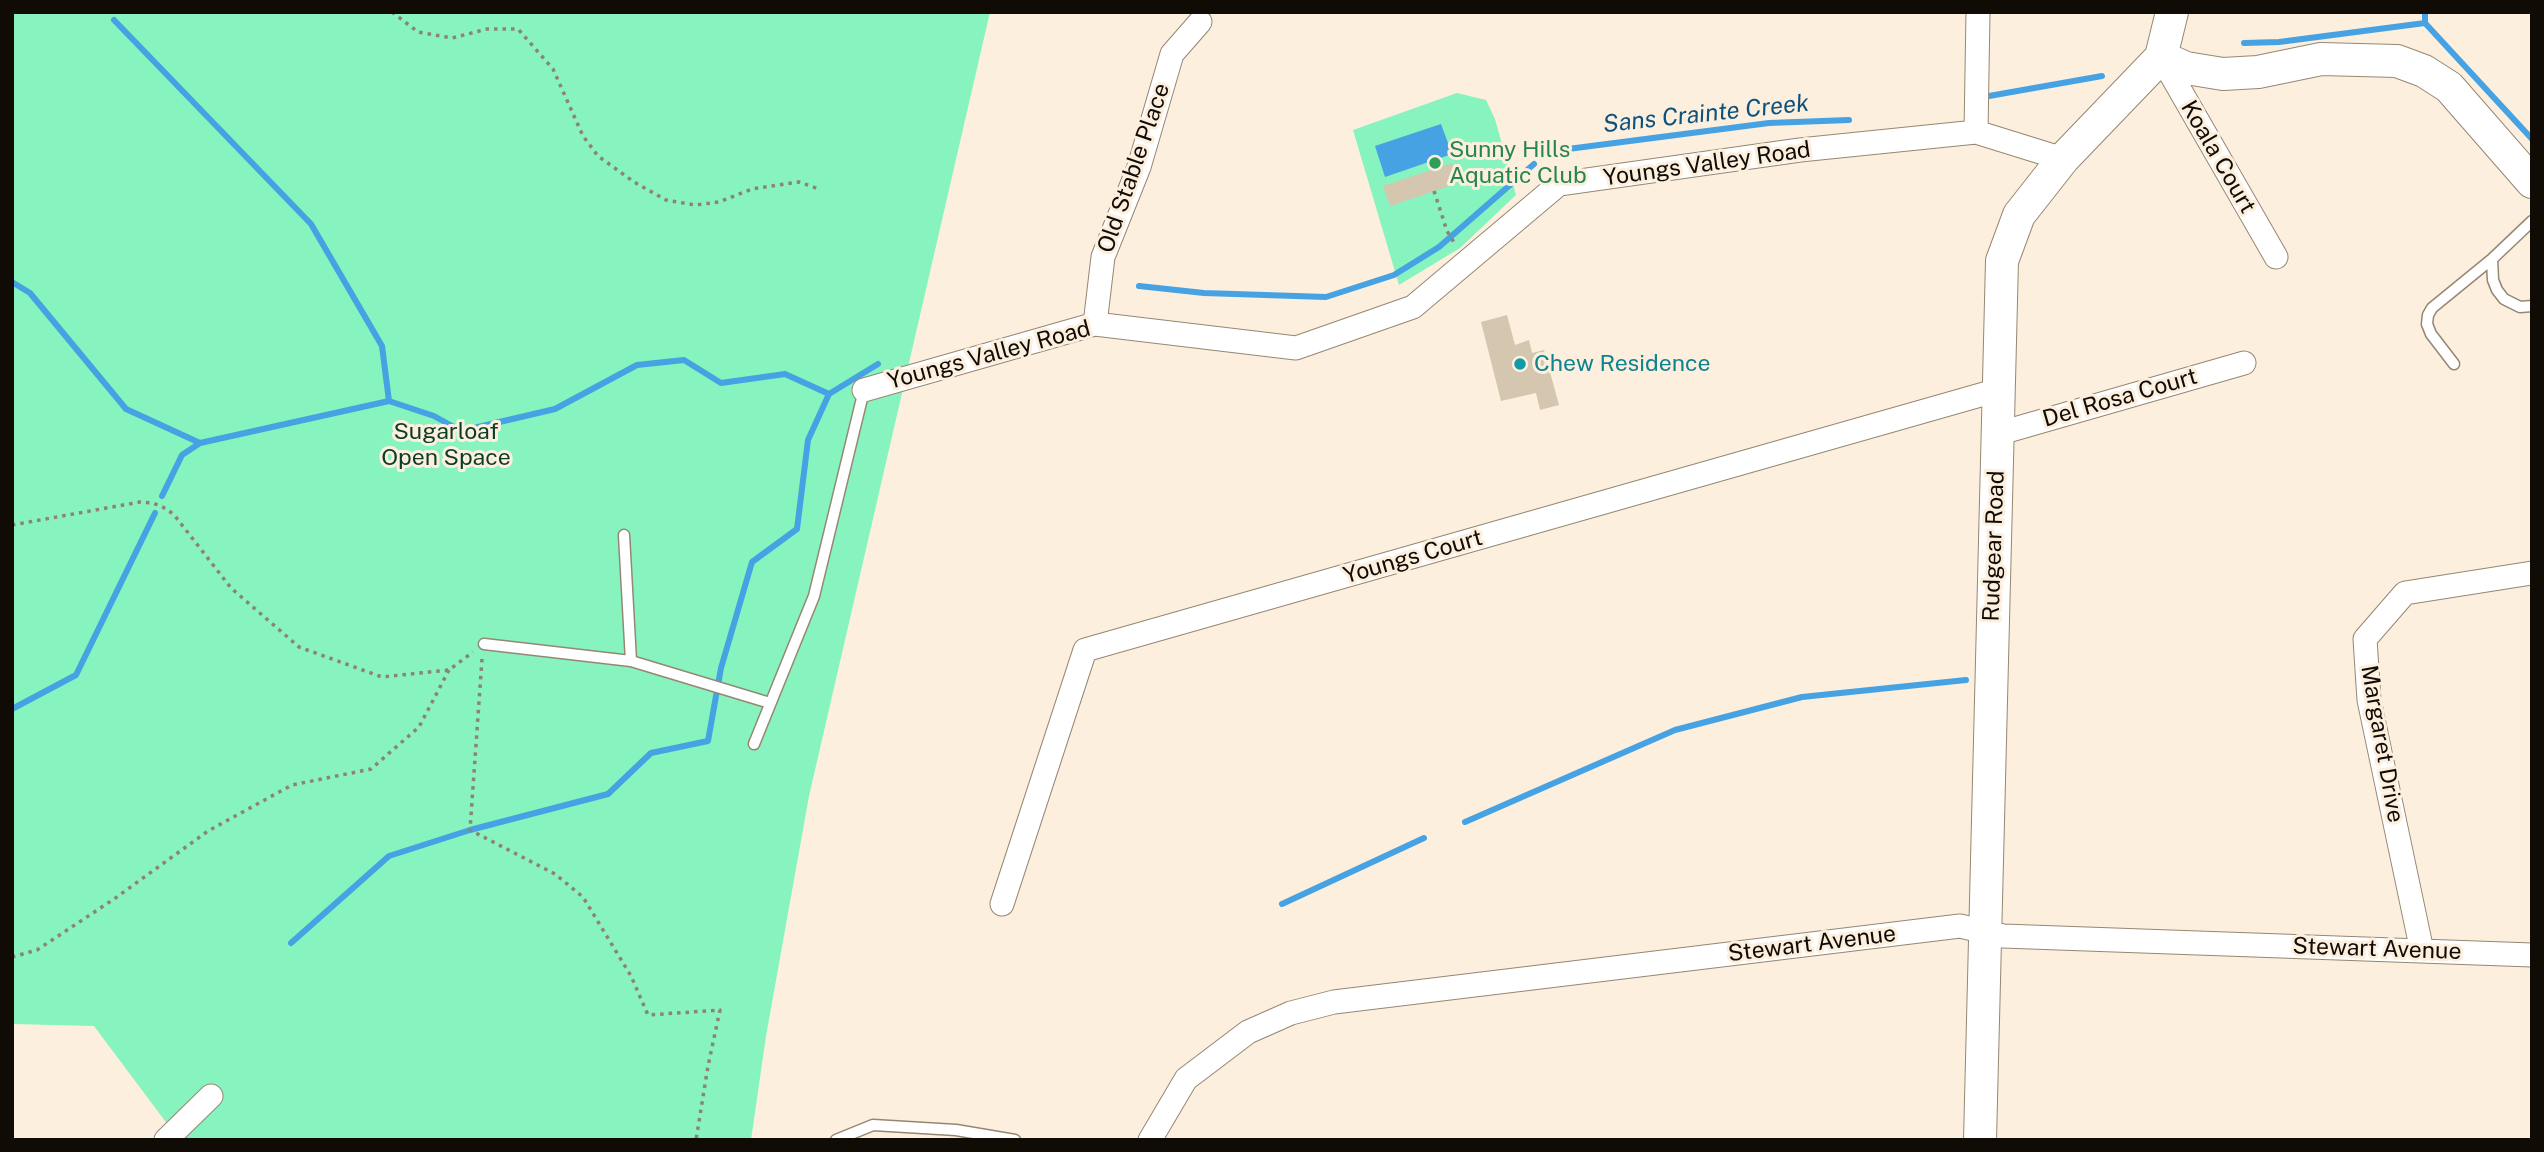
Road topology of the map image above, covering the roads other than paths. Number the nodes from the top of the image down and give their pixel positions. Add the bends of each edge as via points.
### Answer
1 (1978, 12) edge
2 (2172, 12) edge
3 (1200, 22) dead end
4 (2161, 57) junction
5 (1976, 132) junction
6 (2063, 159) junction
7 (2532, 182) edge
8 (2532, 221) edge
9 (2276, 257) dead end
10 (2492, 259) junction
11 (2532, 306) edge
12 (1094, 324) junction
13 (2244, 363) dead end
14 (2454, 363) dead end
15 (864, 390) joint
16 (1998, 390) junction
17 (1997, 434) junction
18 (624, 535) dead end
19 (2532, 573) edge
20 (484, 644) road end
21 (631, 661) junction
22 (771, 703) junction
23 (754, 744) dead end
24 (1002, 904) dead end
25 (1984, 931) junction
26 (2422, 951) junction
27 (2532, 955) edge
28 (211, 1096) dead end
29 (166, 1140) edge
30 (836, 1140) edge
31 (1015, 1140) edge
32 (1150, 1140) edge
33 (1980, 1140) edge

1 - 5 street
2 - 4 street
3 - 12 street, Old Stable Place via 1172,54 1139,167 1103,257
4 - 6 street, Rudgear Road
4 - 7 street via 2186,68 2223,74 2321,59 2397,61 2449,87
4 - 9 street, Koala Court
5 - 6 street, Youngs Valley Road
5 - 12 street, Youngs Valley Road via 1800,150 1559,184 1413,307 1296,348
6 - 16 street, Rudgear Road via 2019,215 2002,261
8 - 10 lane
10 - 11 lane via 2493,280 2504,299 2520,307
10 - 14 lane via 2428,315 2431,334
12 - 15 street, Youngs Valley Road
13 - 17 street, Del Rosa Court
15 - 22 lane via 814,596
16 - 17 street, Rudgear Road
16 - 24 street, Youngs Court via 1085,650
17 - 25 street, Rudgear Road
18 - 21 lane
19 - 26 street, Margaret Drive via 2405,593 2365,639 2369,700
20 - 21 lane
21 - 22 lane
22 - 23 lane
25 - 26 street, Stewart Avenue via 2003,936
25 - 32 street, Stewart Avenue via 1961,926 1335,1002 1291,1013 1248,1032 1186,1079
25 - 33 street, Rudgear Road
26 - 27 street, Stewart Avenue
28 - 29 street
30 - 31 lane via 873,1125 956,1130

